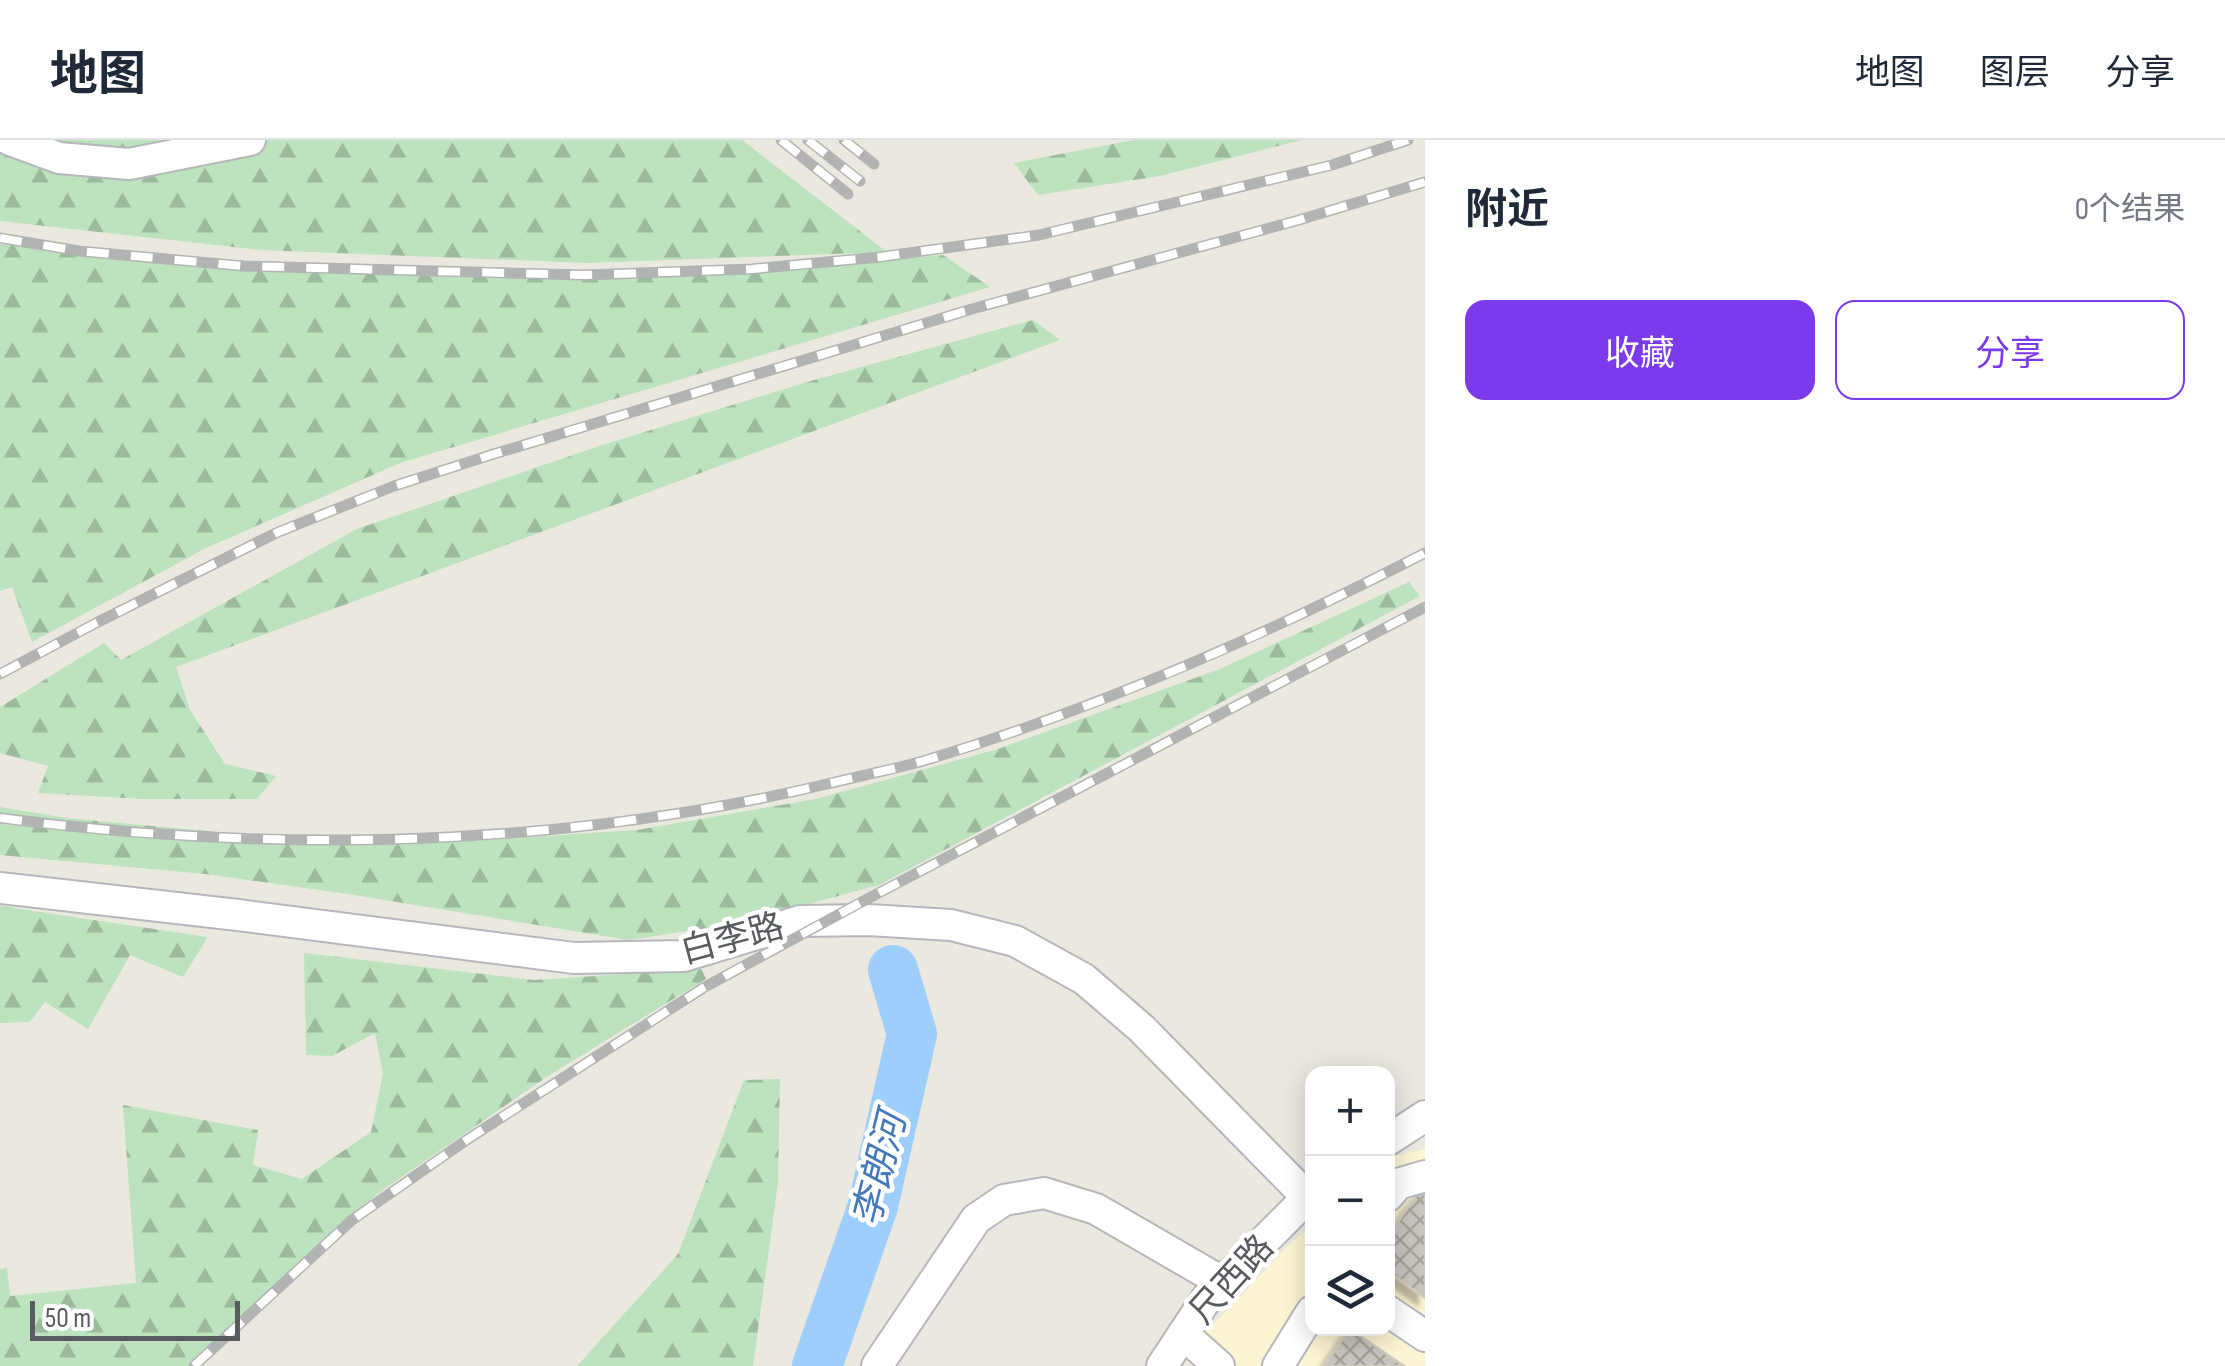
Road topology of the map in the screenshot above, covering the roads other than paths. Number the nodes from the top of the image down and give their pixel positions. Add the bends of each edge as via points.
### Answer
1 (10, 140) edge
2 (250, 140) edge
3 (0, 888) edge
4 (1425, 1116) edge
5 (1395, 1135) edge
6 (1425, 1176) edge
7 (1395, 1188) edge
8 (1305, 1190) edge
9 (1305, 1200) edge
10 (1222, 1282) junction
11 (1395, 1317) edge
12 (1305, 1322) edge
13 (1183, 1334) junction
14 (1425, 1336) edge
15 (877, 1366) edge
16 (1162, 1366) edge
17 (1220, 1366) edge
18 (1278, 1366) edge

1 - 2 street via 59,158 129,164
3 - 8 street, 白李路 via 574,958 684,956 800,920 951,926 1016,942 1084,980
4 - 5 street
6 - 7 street
9 - 10 street, 尺西路
10 - 13 street, 尺西路
10 - 15 street via 1096,1209 1044,1194 1004,1200 976,1219
11 - 14 street
12 - 18 street
13 - 16 street, 尺西路
13 - 17 street

